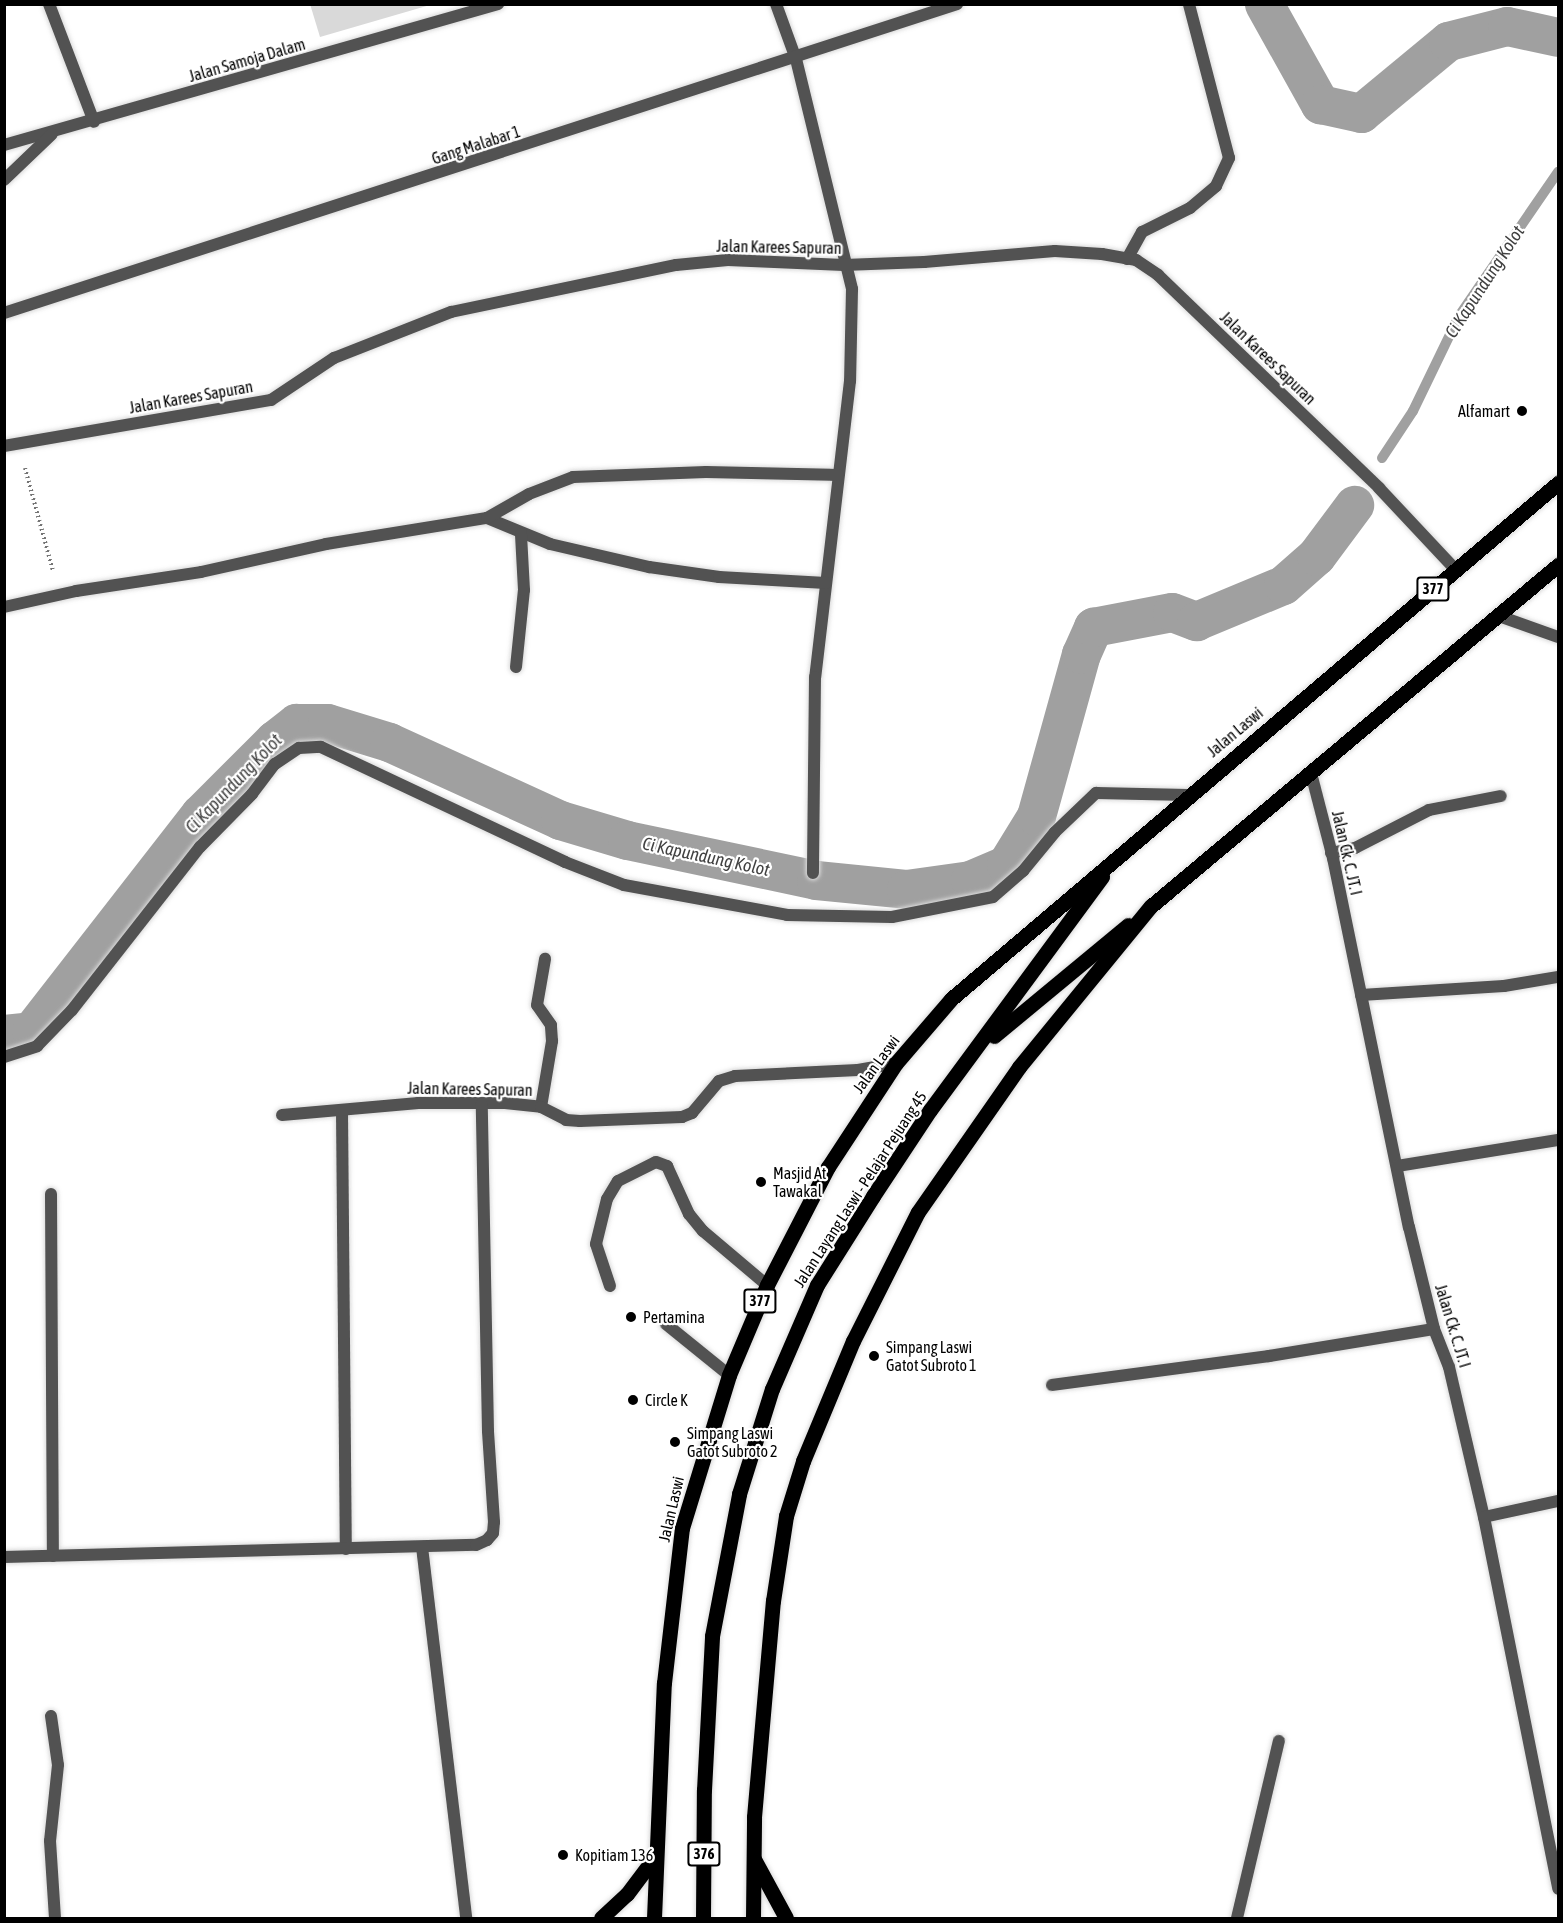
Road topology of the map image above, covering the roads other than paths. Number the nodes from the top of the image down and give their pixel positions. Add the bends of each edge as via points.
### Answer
1 (49, 4) edge
2 (498, 4) edge
3 (776, 4) edge
4 (957, 4) edge
5 (1189, 4) edge
6 (796, 59) junction
7 (94, 122) junction
8 (53, 133) junction
9 (4, 145) edge
10 (4, 180) edge
11 (1127, 259) junction
12 (844, 265) junction
13 (4, 313) edge
14 (4, 446) edge
15 (838, 475) junction
16 (1558, 483) edge
17 (487, 518) junction
18 (521, 534) junction
19 (1558, 565) edge
20 (1456, 570) junction
21 (826, 583) junction
22 (4, 607) edge
23 (1499, 616) junction
24 (1558, 637) edge
25 (516, 667) dead end
26 (1311, 773) junction
27 (1188, 795) junction
28 (1501, 796) dead end
29 (1331, 853) junction
30 (1113, 863) junction
31 (813, 873) dead end
32 (1151, 906) junction
33 (545, 959) dead end
34 (1558, 977) edge
35 (1361, 995) junction
36 (976, 1051) junction
37 (4, 1058) edge
38 (896, 1063) junction
39 (482, 1104) junction
40 (541, 1107) junction
41 (342, 1111) junction
42 (282, 1115) dead end
43 (1558, 1140) edge
44 (1397, 1166) junction
45 (51, 1194) dead end
46 (767, 1285) junction
47 (610, 1286) dead end
48 (666, 1324) dead end
49 (1434, 1329) junction
50 (729, 1375) junction
51 (1052, 1385) dead end
52 (1558, 1501) edge
53 (1484, 1517) junction
54 (422, 1547) junction
55 (346, 1549) junction
56 (53, 1556) junction
57 (4, 1557) edge
58 (51, 1716) dead end
59 (1279, 1741) dead end
60 (704, 1790) joint
61 (751, 1854) junction
62 (654, 1858) junction
63 (1558, 1889) edge
64 (55, 1918) edge
65 (466, 1918) edge
66 (601, 1918) edge
67 (654, 1918) edge
68 (703, 1918) edge
69 (753, 1918) edge
70 (786, 1918) edge
71 (1237, 1918) edge

1 - 7 street
2 - 7 street, Jalan Samoja Dalam
3 - 6 street
4 - 6 street, Gang Malabar 1
5 - 11 street via 1229,158 1216,186 1190,208 1142,232
6 - 12 street
6 - 13 street, Gang Malabar 1
7 - 8 street, Jalan Samoja Dalam
8 - 9 street, Jalan Samoja Dalam
8 - 10 street
11 - 12 street, Jalan Karees Sapuran via 1055,251
11 - 20 street, Jalan Karees Sapuran via 1136,260 1158,275 1379,488
12 - 14 street, Jalan Karees Sapuran via 728,261 676,265 530,294 451,312 379,338 334,358 271,400
12 - 15 street via 852,289 850,381
15 - 17 street via 605,473 551,483
15 - 21 street
16 - 20 main road, Jalan Laswi / 377
17 - 18 street
17 - 22 street via 326,544 149,582 59,594
18 - 21 street via 650,567 719,577
18 - 25 street via 524,590
19 - 23 main road, 377
20 - 27 main road, Jalan Laswi / 377
21 - 31 street via 815,677
23 - 24 street
23 - 26 main road, 377
26 - 29 street, Jalan Ck. C. JT. I
26 - 32 main road, 377
27 - 30 main road, Jalan Laswi / 377
27 - 37 street via 1096,793 1055,832 1023,871 993,897 892,917 787,915 624,885 321,747 299,748 275,764 252,794 200,847 72,1010 37,1046
28 - 29 street via 1430,810 1355,848
29 - 35 street, Jalan Ck. C. JT. I
30 - 36 main road, Jalan Layang Laswi - Pelajar Pejuang 45 / 377
30 - 38 main road, Jalan Laswi / 377 via 1024,933 951,999
32 - 36 main road, Jalan Layang Laswi - Pelajar Pejuang 45 / 377
32 - 61 main road, 377 via 1019,1067 918,1212 831,1392 786,1516 771,1624
33 - 40 street via 537,1005 550,1025 552,1041
34 - 35 street via 1504,986
35 - 44 street, Jalan Ck. C. JT. I
36 - 60 main road, Jalan Layang Laswi - Pelajar Pejuang 45 / 377 via 930,1110 816,1285 772,1389 739,1494 712,1636
38 - 40 street, Jalan Karees Sapuran via 858,1070 735,1076 719,1081 692,1113 682,1117 580,1121 566,1120
38 - 46 main road, Jalan Laswi / 377 via 828,1167
39 - 40 street, Jalan Karees Sapuran
39 - 41 street, Jalan Karees Sapuran
39 - 54 street via 493,1533 476,1545
41 - 42 street, Jalan Karees Sapuran
41 - 55 street
43 - 44 street
44 - 49 street, Jalan Ck. C. JT. I
45 - 56 street
46 - 47 street via 703,1231 689,1214 667,1166 656,1162 618,1180 607,1199 596,1244
46 - 50 main road, Jalan Laswi / 377
48 - 50 street
49 - 51 street
49 - 53 street, Jalan Ck. C. JT. I via 1449,1367
50 - 62 main road, Jalan Laswi / 377 via 682,1528 664,1683
52 - 53 street
53 - 63 street, Jalan Ck. C. JT. I
54 - 55 street
54 - 65 street
55 - 56 street
56 - 57 street
58 - 64 street via 58,1765 51,1841
59 - 71 street
60 - 68 main road, Jalan Layang Laswi - Pelajar Pejuang 45 / 376
61 - 69 main road, 377
61 - 70 main road
62 - 66 main road via 627,1894
62 - 67 main road, Jalan Laswi / 377

